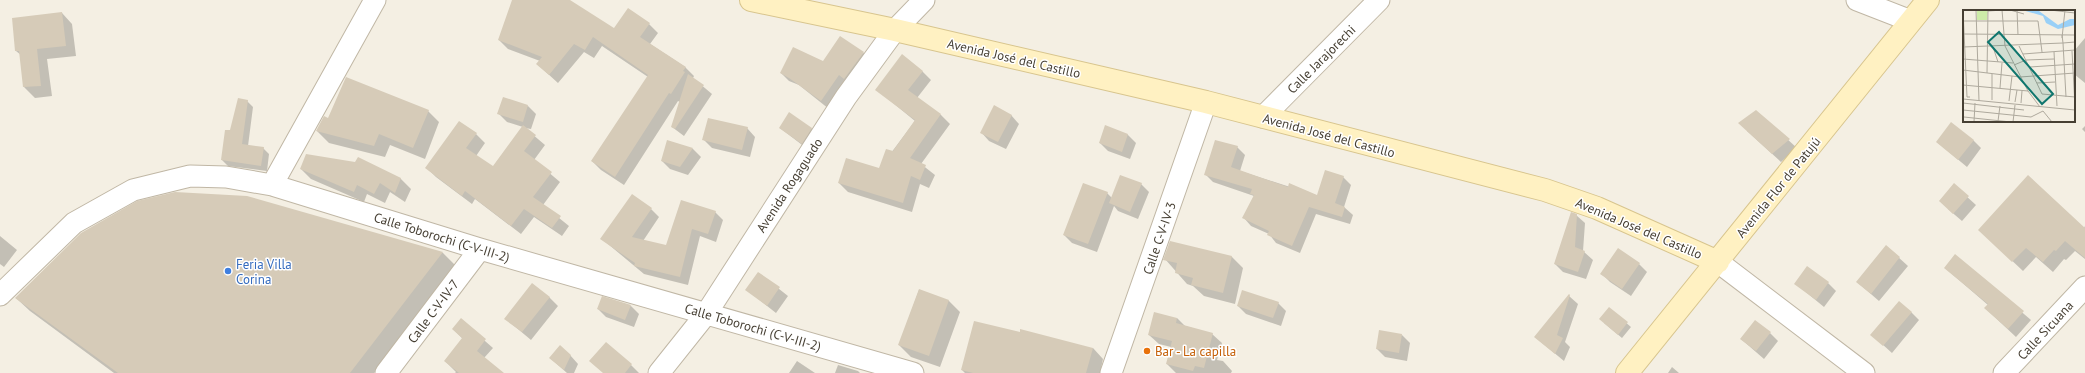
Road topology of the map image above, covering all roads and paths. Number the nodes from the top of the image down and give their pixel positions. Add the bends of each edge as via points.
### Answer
1 (375, 0) edge
2 (751, 0) edge
3 (924, 0) edge
4 (1379, 0) edge
5 (1857, 0) edge
6 (1928, 0) edge
7 (1911, 21) junction
8 (895, 30) junction
9 (1206, 102) junction
10 (1263, 118) junction
11 (272, 185) junction
12 (480, 249) junction
13 (1718, 262) junction
14 (2085, 287) edge
15 (0, 295) edge
16 (706, 314) junction
17 (908, 372) edge
18 (386, 373) edge
19 (659, 373) edge
20 (1111, 373) edge
21 (1626, 373) edge
22 (1864, 373) edge
23 (2004, 373) edge

1 - 11 street
2 - 8 main road, Avenida José del Castillo
3 - 8 street, Avenida Rogaguado
4 - 10 street, Calle Jarajorechi
5 - 7 street
6 - 7 main road, Avenida Flor de Patujú
7 - 13 main road, Avenida Flor de Patujú
8 - 9 main road, Avenida José del Castillo
8 - 16 street, Avenida Rogaguado via 846,97
9 - 10 main road, Avenida José del Castillo
9 - 20 street, Calle C-V-IV-3
10 - 13 main road, Avenida José del Castillo via 1545,190 1597,208
11 - 12 street, Calle Toborochi (C-V-III-2)
11 - 15 street, Calle Toborochi (C-V-III-2) via 226,177 190,176 133,190 74,223
12 - 16 street, Calle Toborochi (C-V-III-2)
12 - 18 street, Calle C-V-IV-7
13 - 21 main road, Avenida Flor de Patujú
13 - 22 street, Avenida José del Castillo
14 - 23 street, Calle Sicuana
16 - 17 street, Calle Toborochi (C-V-III-2)
16 - 19 street, Avenida Rogaguado

